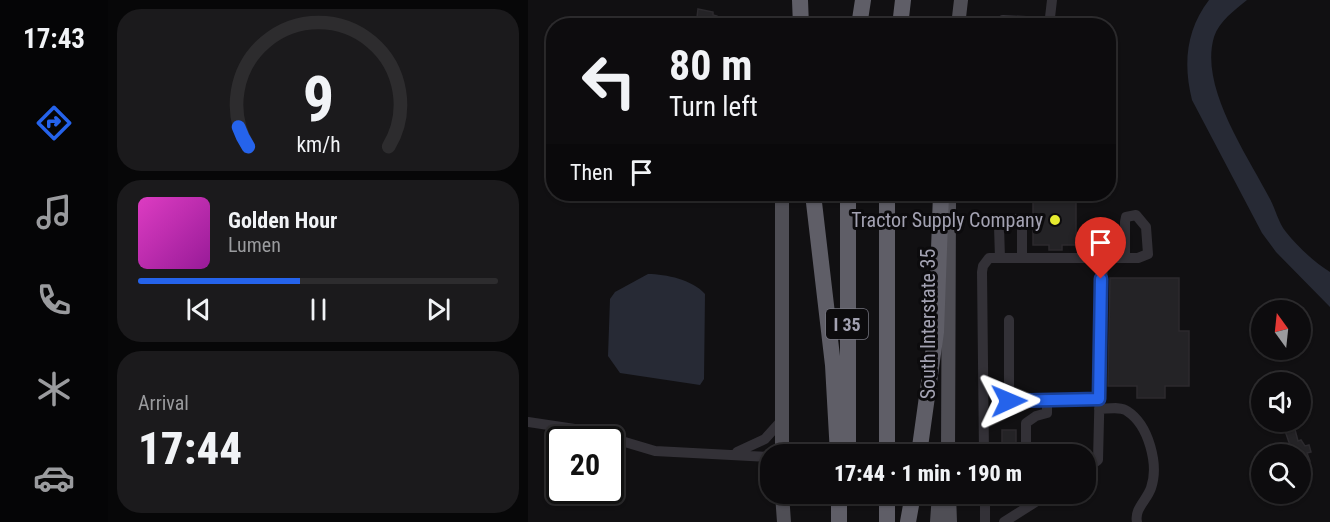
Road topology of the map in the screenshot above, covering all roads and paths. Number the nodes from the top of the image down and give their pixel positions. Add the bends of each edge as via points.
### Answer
1 (798, 0) edge
2 (862, 0) edge
3 (903, 0) edge
4 (961, 0) edge
5 (971, 0) edge
6 (1052, 0) edge
7 (795, 18) edge
8 (800, 18) edge
9 (860, 18) edge
10 (901, 18) edge
11 (958, 18) edge
12 (959, 18) edge
13 (1050, 18) edge
14 (782, 201) edge
15 (814, 201) edge
16 (848, 201) edge
17 (887, 201) edge
18 (941, 201) edge
19 (949, 201) edge
20 (1103, 257) junction
21 (1125, 257) dead end
22 (1000, 258) junction
23 (1022, 258) junction
24 (1009, 320) dead end
25 (947, 390) junction
26 (1047, 400) junction
27 (1099, 404) junction
28 (782, 420) junction
29 (528, 422) edge
30 (782, 444) edge
31 (837, 444) edge
32 (848, 444) edge
33 (887, 444) edge
34 (920, 444) edge
35 (941, 444) edge
36 (948, 444) edge
37 (984, 444) edge
38 (1026, 444) edge
39 (728, 455) junction
40 (760, 456) edge
41 (1096, 462) edge
42 (783, 504) edge
43 (839, 504) edge
44 (848, 504) edge
45 (887, 504) edge
46 (911, 504) edge
47 (938, 504) edge
48 (949, 504) edge
49 (985, 504) edge
50 (1027, 504) edge
51 (1011, 520) edge
52 (784, 522) edge
53 (839, 522) edge
54 (848, 522) edge
55 (887, 522) edge
56 (908, 522) edge
57 (937, 522) edge
58 (950, 522) edge
59 (985, 522) edge
60 (1137, 522) edge

1 - 7 main road
1 - 8 highway
2 - 9 highway
3 - 10 highway
4 - 11 main road
5 - 12 street
6 - 13 street
14 - 28 main road
15 - 31 highway via 833,365
16 - 32 highway, I 35
17 - 33 highway, I 35
18 - 34 highway via 936,332
19 - 25 main road, South Interstate 35
20 - 21 street
20 - 23 street
20 - 27 street
22 - 23 street
22 - 23 street via 999,226 1016,219 1022,226
22 - 37 street via 986,261 982,272
24 - 26 street via 1009,401
25 - 35 main road
25 - 36 main road, South Interstate 35
26 - 27 street
26 - 38 street via 1047,413 1026,423
27 - 41 street
27 - 60 street via 1129,411 1155,458 1151,489 1137,512
28 - 30 main road
28 - 39 street via 757,445
29 - 39 street via 588,431 655,452
39 - 40 street
42 - 52 main road
43 - 53 highway
44 - 54 highway
45 - 55 highway
46 - 56 highway
47 - 57 main road
48 - 58 main road
49 - 59 street
50 - 51 street

